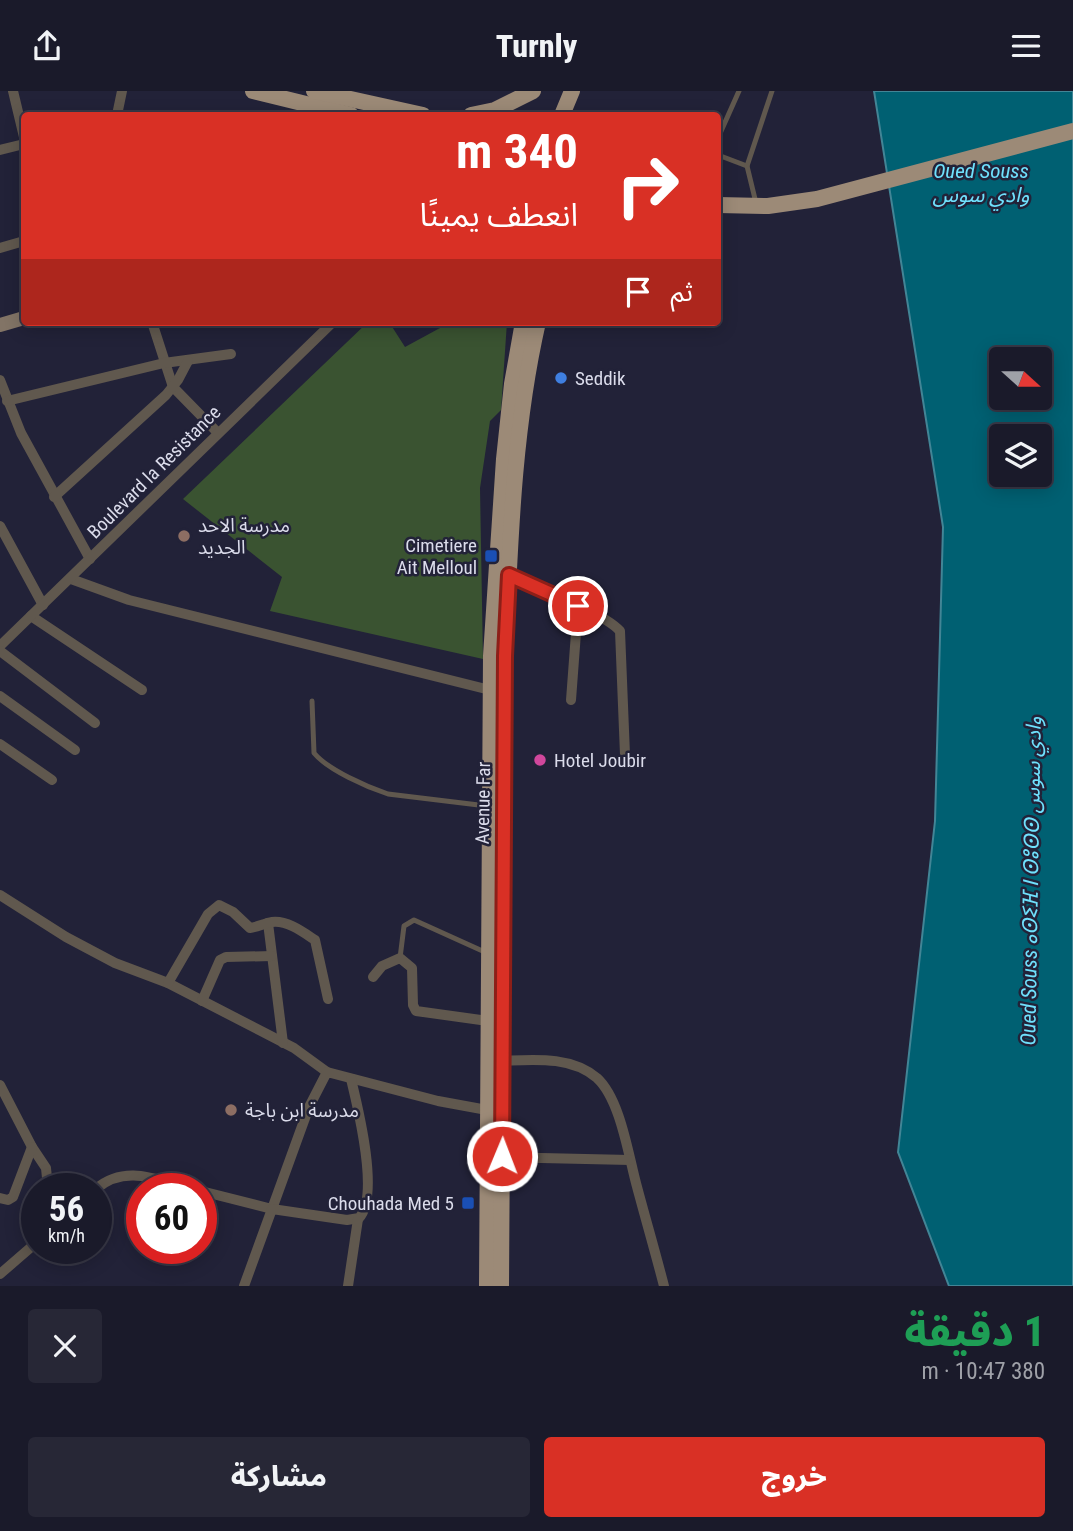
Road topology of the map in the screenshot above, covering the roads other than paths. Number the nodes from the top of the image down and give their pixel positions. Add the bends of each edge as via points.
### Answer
1 (13, 91) edge
2 (122, 91) edge
3 (253, 91) edge
4 (314, 91) edge
5 (533, 91) edge
6 (572, 91) edge
7 (739, 91) edge
8 (772, 91) edge
9 (118, 112) edge
10 (339, 112) edge
11 (409, 112) edge
12 (485, 112) edge
13 (563, 112) edge
14 (21, 124) edge
15 (721, 131) edge
16 (1073, 131) edge
17 (21, 145) edge
18 (0, 150) edge
19 (721, 156) edge
20 (747, 166) junction
21 (757, 206) junction
22 (721, 207) edge
23 (21, 242) edge
24 (0, 248) edge
25 (21, 320) edge
26 (0, 325) edge
27 (153, 326) edge
28 (328, 326) edge
29 (522, 326) edge
30 (537, 326) edge
31 (231, 354) dead end
32 (188, 361) junction
33 (164, 363) junction
34 (0, 380) edge
35 (173, 387) junction
36 (7, 401) junction
37 (218, 433) junction
38 (54, 497) junction
39 (0, 526) edge
40 (90, 559) junction
41 (509, 575) junction
42 (71, 579) junction
43 (43, 605) junction
44 (578, 606) junction
45 (32, 616) junction
46 (1, 643) edge
47 (142, 690) dead end
48 (498, 692) junction
49 (0, 697) edge
50 (571, 699) dead end
51 (312, 701) dead end
52 (94, 723) dead end
53 (0, 744) edge
54 (75, 750) dead end
55 (625, 755) dead end
56 (52, 780) dead end
57 (490, 806) junction
58 (0, 895) edge
59 (268, 923) junction
60 (489, 955) junction
61 (272, 956) junction
62 (400, 958) junction
63 (373, 977) dead end
64 (167, 983) junction
65 (328, 999) dead end
66 (202, 1001) junction
67 (488, 1021) junction
68 (283, 1043) junction
69 (496, 1061) junction
70 (327, 1072) junction
71 (351, 1079) junction
72 (2, 1089) edge
73 (0, 1105) edge
74 (487, 1110) junction
75 (32, 1147) junction
76 (495, 1157) junction
77 (629, 1160) junction
78 (46, 1173) edge
79 (217, 1195) edge
80 (0, 1198) edge
81 (272, 1209) junction
82 (358, 1219) junction
83 (21, 1256) edge
84 (0, 1274) edge
85 (244, 1286) edge
86 (348, 1286) edge
87 (487, 1286) edge
88 (501, 1286) edge
89 (664, 1286) edge

1 - 14 street
2 - 9 street
3 - 10 main road
4 - 11 main road
5 - 12 main road
6 - 13 main road
7 - 15 lane
8 - 20 lane
16 - 21 main road via 817,199
17 - 18 street
19 - 20 lane
20 - 21 lane
21 - 22 main road
23 - 24 street
25 - 26 main road
27 - 33 street
28 - 37 street, Boulevard la Resistance
29 - 48 main road, Avenue Far via 504,459 491,656
30 - 41 main road, Avenue Far via 521,432
31 - 32 street
32 - 33 street
32 - 35 street
33 - 35 street
33 - 36 street
34 - 36 street
35 - 37 street
35 - 38 street
36 - 38 street
37 - 40 street, Boulevard la Resistance
38 - 40 street
39 - 43 street
40 - 42 street, Boulevard la Resistance
41 - 44 street
41 - 48 main road, Avenue Far
42 - 43 street, Boulevard la Resistance
42 - 48 street via 129,600
43 - 45 street, Boulevard la Resistance
44 - 50 street
44 - 55 street via 620,631
45 - 46 street, Boulevard la Resistance
45 - 47 street
46 - 52 street
48 - 57 main road, Avenue Far
48 - 69 main road, Avenue Far
49 - 54 street
51 - 57 lane via 314,753 334,767 388,794
53 - 56 street
57 - 60 main road, Avenue Far
58 - 64 street via 115,963
59 - 61 street
59 - 64 street via 250,927 219,905 208,914
59 - 65 street via 289,925 315,940
60 - 62 lane via 414,920 404,926
60 - 67 main road, Avenue Far
61 - 66 street via 220,960
61 - 68 street
62 - 63 street via 382,966
62 - 67 street via 412,968 416,1011
64 - 66 street
66 - 68 street
67 - 69 main road, Avenue Far
68 - 70 street
69 - 74 main road, Avenue Far
69 - 76 main road, Avenue Far
69 - 77 street via 563,1063 597,1079 617,1113
70 - 71 street
70 - 81 street via 309,1107
71 - 74 street
71 - 82 street via 367,1166 365,1206
72 - 73 street
72 - 75 street
74 - 76 main road, Avenue Far
75 - 78 street
75 - 80 street via 13,1197
76 - 77 street
76 - 87 main road, Avenue Far
76 - 88 main road, Avenue Far
77 - 89 street
79 - 81 street
81 - 82 street
81 - 85 street
82 - 86 street
83 - 84 street

